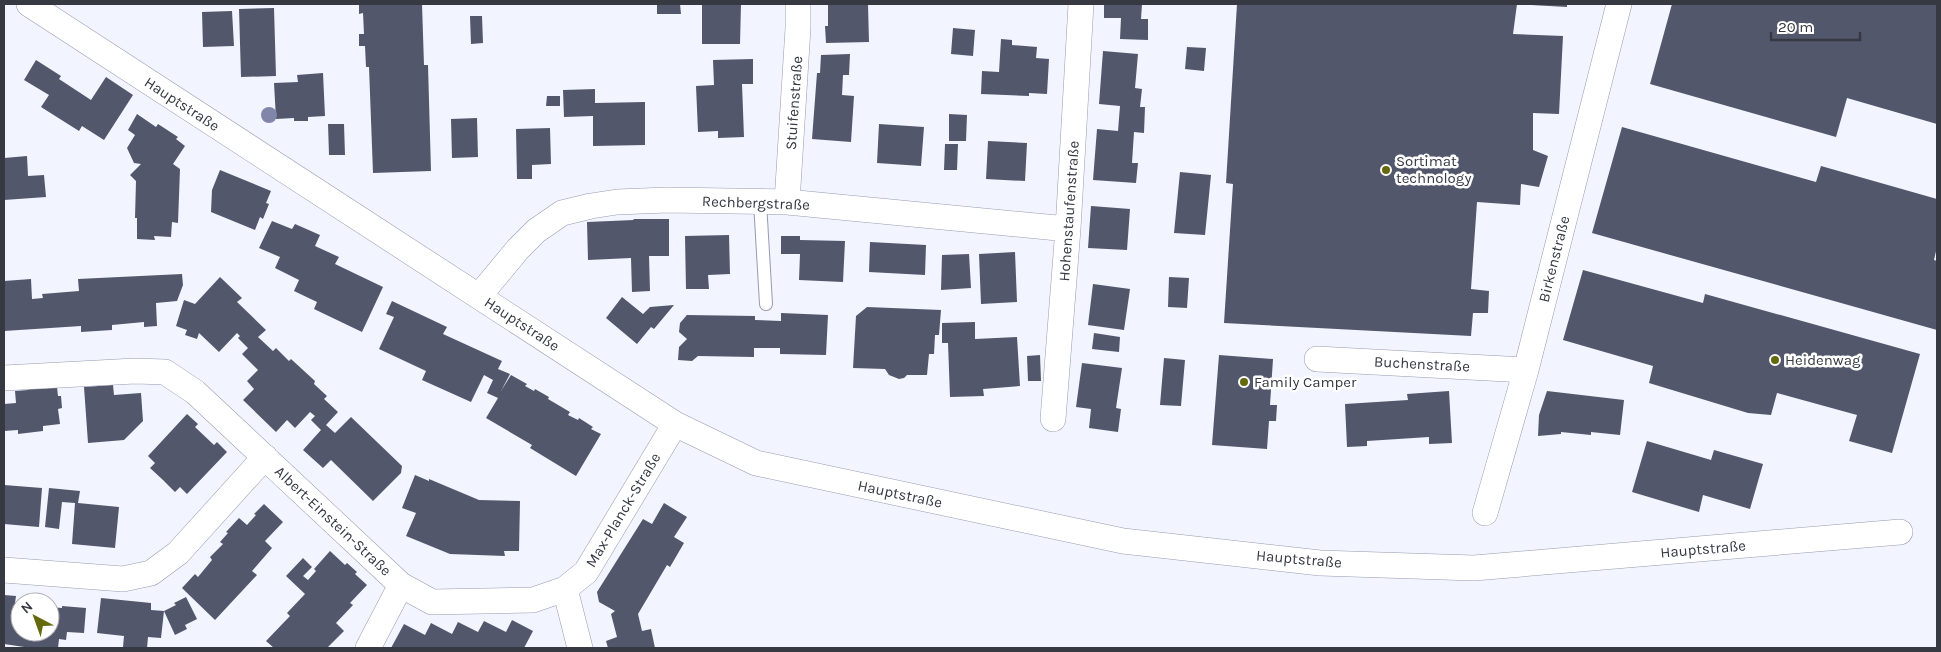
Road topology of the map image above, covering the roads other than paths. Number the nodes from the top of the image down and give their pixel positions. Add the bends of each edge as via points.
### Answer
1 (29, 4) edge
2 (798, 4) edge
3 (1081, 4) edge
4 (1619, 4) edge
5 (760, 202) junction
6 (787, 202) junction
7 (1068, 229) junction
8 (479, 296) junction
9 (766, 304) dead end
10 (1317, 359) dead end
11 (1526, 370) junction
12 (4, 378) edge
13 (1053, 419) dead end
14 (675, 424) junction
15 (265, 457) junction
16 (1485, 513) dead end
17 (1900, 532) dead end
18 (4, 570) edge
19 (401, 585) junction
20 (565, 589) junction
21 (368, 648) edge
22 (580, 648) edge

1 - 8 street, Hauptstraße
2 - 6 street, Stuifenstraße
3 - 7 street, Hohenstaufenstraße
4 - 11 street, Birkenstraße
5 - 6 street, Rechbergstraße
5 - 8 street, Rechbergstraße via 617,202 562,213 536,231 518,249
5 - 9 lane
6 - 7 street, Rechbergstraße
7 - 13 street, Hohenstaufenstraße
8 - 14 street, Hauptstraße
10 - 11 street, Buchenstraße
11 - 16 street, Birkenstraße
12 - 15 street, Albert-Einstein-Straße via 166,372 195,392
14 - 17 street, Hauptstraße via 756,463 1123,541 1320,563 1474,568
14 - 20 street, Max-Planck-Straße via 586,572
15 - 18 street, Albert-Einstein-Straße via 178,554 151,573 123,579
15 - 19 street, Albert-Einstein-Straße
19 - 20 street, Albert-Einstein-Straße via 432,602 533,600
19 - 21 street, Albert-Einstein-Straße
20 - 22 street

